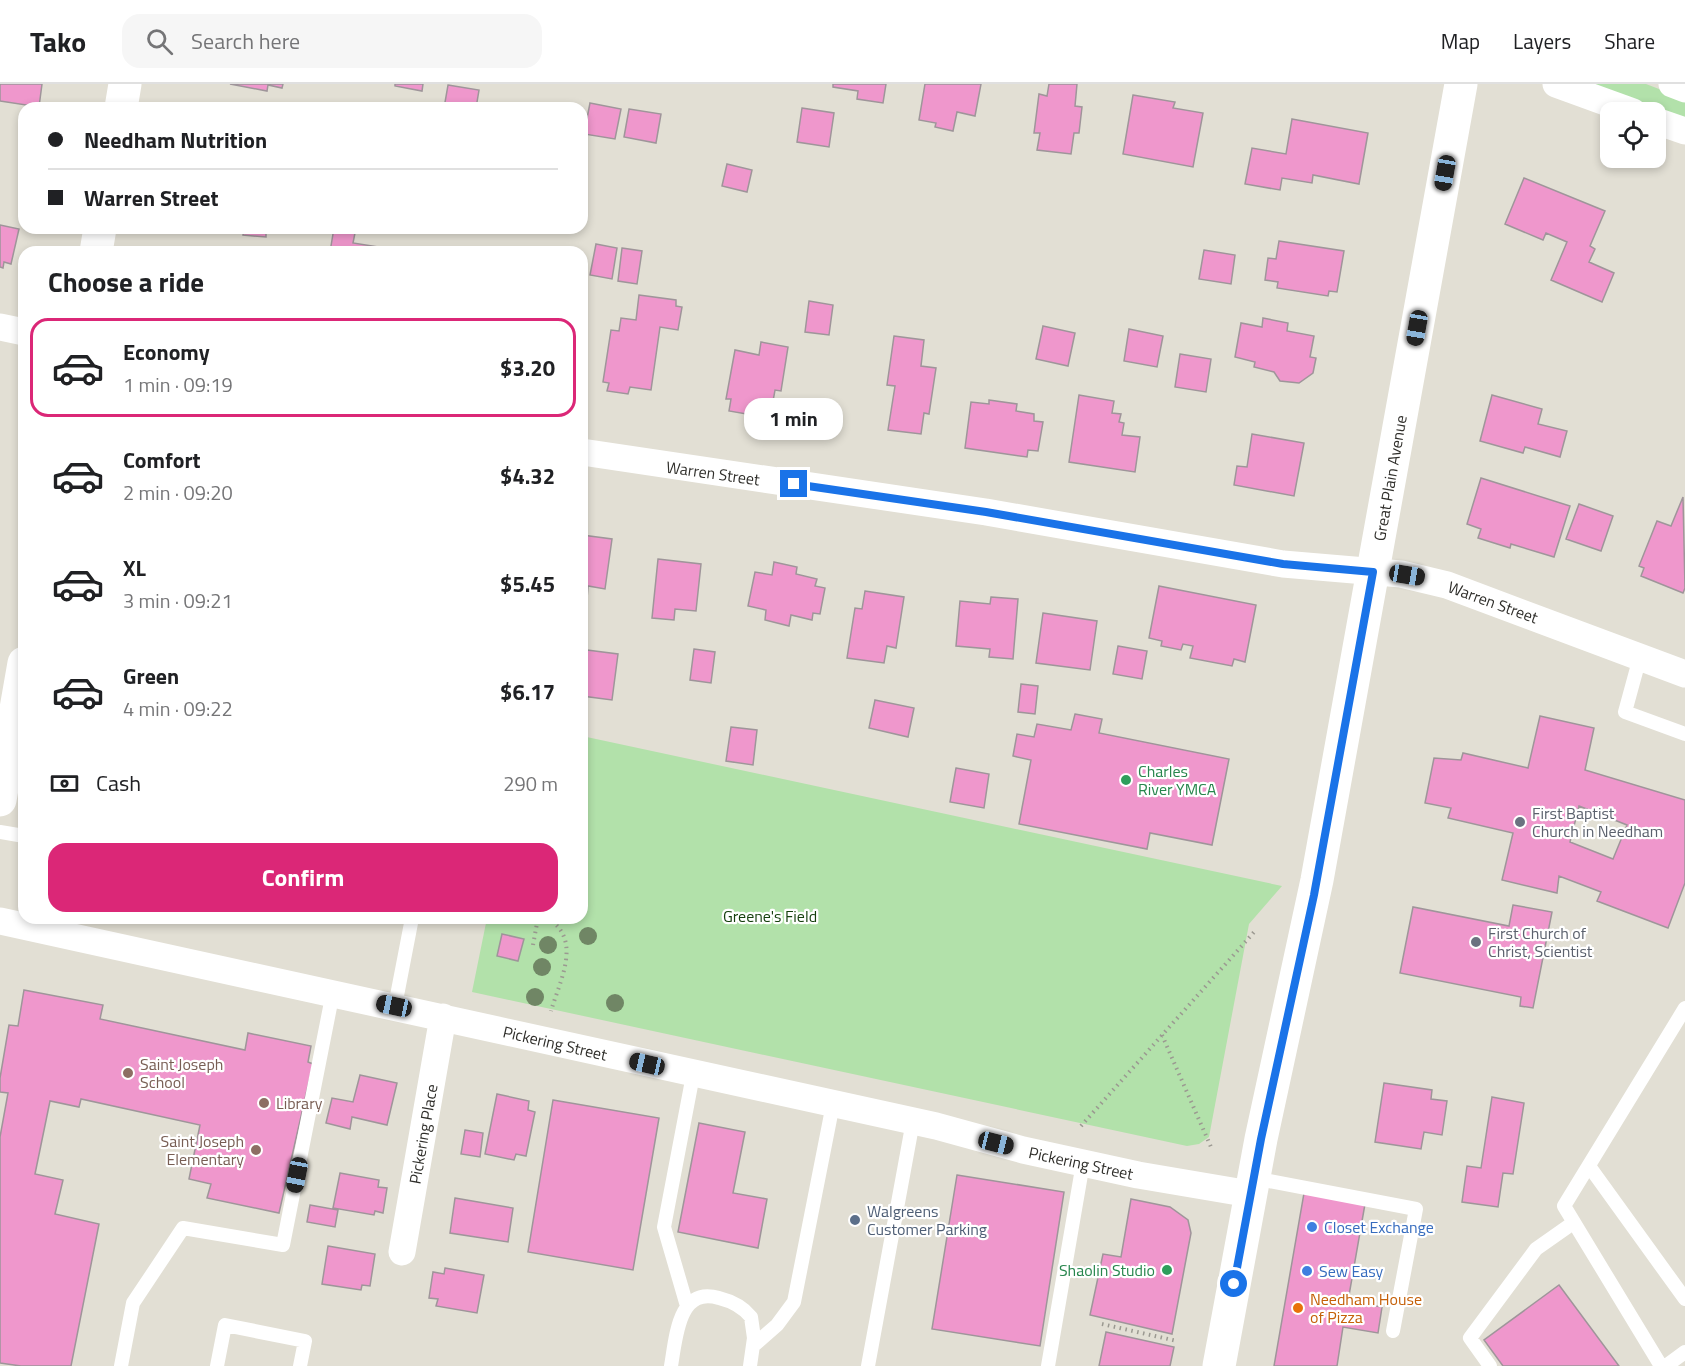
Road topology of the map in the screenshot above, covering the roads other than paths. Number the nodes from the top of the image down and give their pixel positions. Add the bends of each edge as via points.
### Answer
1 (125, 84) edge
2 (1461, 84) edge
3 (1556, 84) edge
4 (1672, 84) edge
5 (1685, 89) edge
6 (122, 102) edge
7 (1606, 102) edge
8 (1666, 124) edge
9 (1685, 131) edge
10 (0, 327) edge
11 (18, 331) edge
12 (588, 453) edge
13 (1373, 572) junction
14 (1640, 657) junction
15 (1685, 674) edge
16 (18, 697) edge
17 (1685, 734) edge
18 (0, 800) edge
19 (0, 832) edge
20 (18, 835) edge
21 (0, 921) edge
22 (411, 924) edge
23 (333, 993) junction
24 (394, 1006) junction
25 (1685, 1008) edge
26 (443, 1017) junction
27 (693, 1075) junction
28 (833, 1104) junction
29 (913, 1121) junction
30 (1083, 1163) junction
31 (1588, 1166) junction
32 (1252, 1186) junction
33 (1573, 1223) junction
34 (402, 1252) dead end
35 (1685, 1299) edge
36 (687, 1306) junction
37 (1393, 1330) dead end
38 (753, 1346) junction
39 (1685, 1352) edge
40 (121, 1366) edge
41 (217, 1366) edge
42 (300, 1366) edge
43 (671, 1366) edge
44 (750, 1366) edge
45 (868, 1366) edge
46 (1048, 1366) edge
47 (1219, 1366) edge
48 (1490, 1366) edge
49 (1661, 1366) edge
50 (1666, 1366) edge

1 - 6 main road
2 - 13 main road, Great Plain Avenue
3 - 7 street
4 - 5 street
8 - 9 street
10 - 11 street
12 - 13 street, Warren Street via 986,512 1283,564
13 - 14 street, Warren Street via 1447,585
13 - 32 main road, Great Plain Avenue via 1311,909
14 - 15 street, Warren Street
14 - 17 lane via 1625,712
16 - 18 main road
19 - 20 lane
21 - 23 street, Pickering Street
22 - 24 lane
23 - 24 street, Pickering Street
23 - 40 lane via 283,1245 183,1228 133,1303
24 - 26 street, Pickering Street
25 - 31 lane
26 - 27 street, Pickering Street
26 - 34 street, Pickering Place
27 - 28 street, Pickering Street
27 - 36 lane via 664,1227
28 - 29 street, Pickering Street
28 - 38 lane via 794,1302 777,1325
29 - 30 street, Pickering Street
29 - 45 lane
30 - 32 street, Pickering Street
30 - 46 lane
31 - 33 lane via 1564,1206
31 - 35 lane
32 - 37 lane via 1416,1209
32 - 47 main road, Great Plain Avenue
33 - 48 lane via 1536,1249 1470,1338
33 - 49 lane
36 - 38 lane via 694,1298 705,1295 735,1304 751,1317
36 - 43 lane via 678,1328
38 - 44 lane
39 - 50 lane
41 - 42 lane via 225,1325 305,1341

